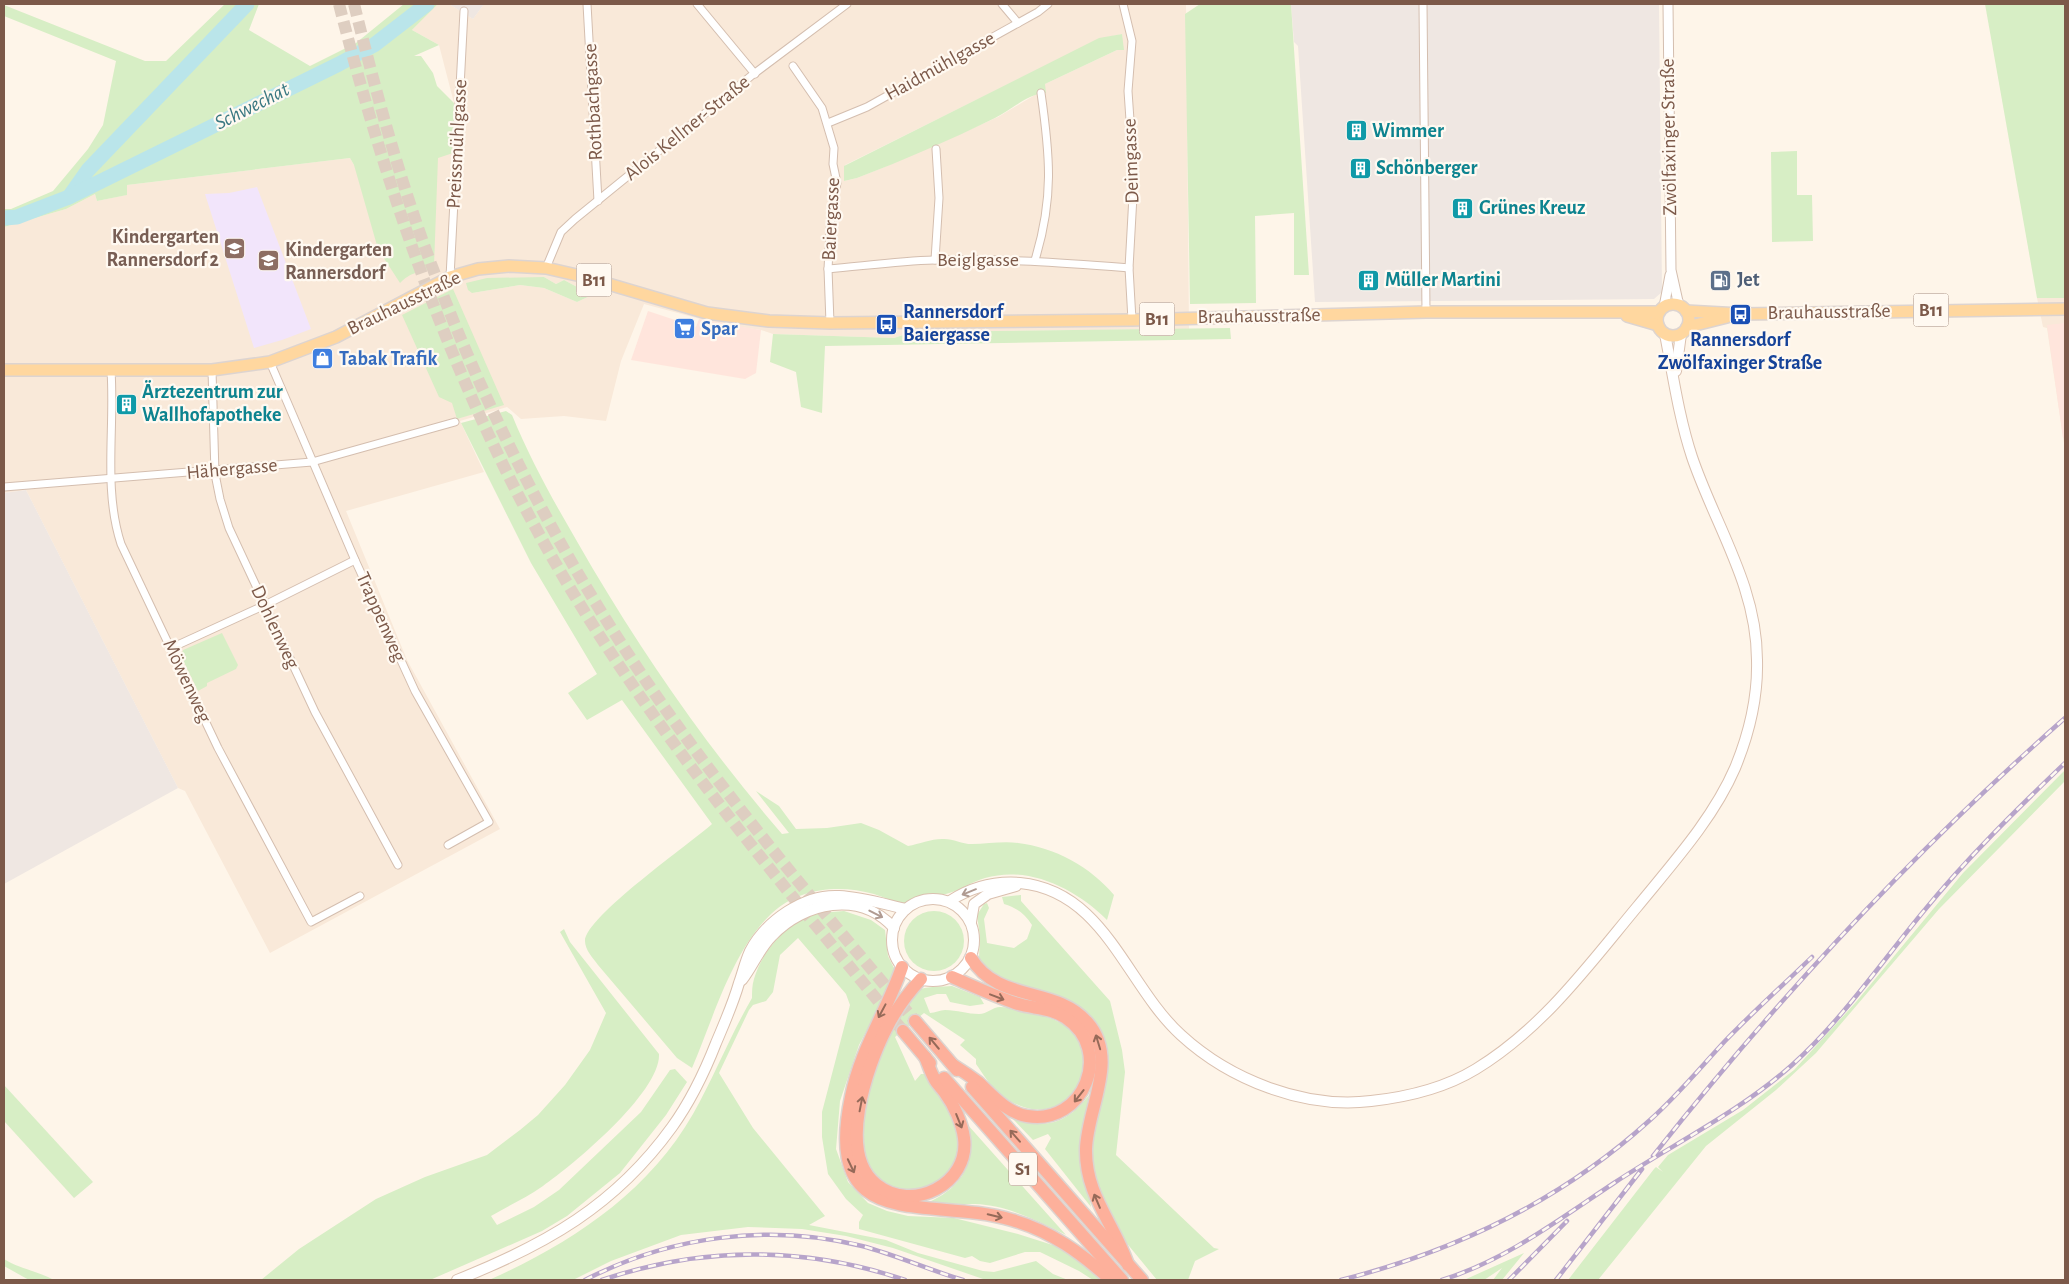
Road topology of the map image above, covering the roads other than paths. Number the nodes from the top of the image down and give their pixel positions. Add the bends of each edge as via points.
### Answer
1 (587, 4) edge
2 (697, 4) edge
3 (847, 4) edge
4 (1002, 4) edge
5 (1048, 4) edge
6 (1123, 4) edge
7 (1423, 4) edge
8 (1668, 4) edge
9 (464, 11) dead end
10 (1018, 23) junction
11 (793, 66) dead end
12 (755, 74) junction
13 (1041, 93) dead end
14 (828, 123) junction
15 (936, 149) dead end
16 (598, 201) junction
17 (935, 260) junction
18 (1035, 260) junction
19 (546, 268) junction
20 (1129, 268) junction
21 (828, 269) junction
22 (1671, 270) junction
23 (450, 277) junction
24 (1683, 308) junction
25 (2065, 309) edge
26 (1662, 310) junction
27 (1426, 312) junction
28 (1613, 312) junction
29 (1740, 314) junction
30 (1132, 320) junction
31 (830, 323) junction
32 (1661, 330) junction
33 (1684, 330) junction
34 (270, 362) junction
35 (4, 370) edge
36 (212, 370) junction
37 (111, 371) junction
38 (1675, 384) junction
39 (455, 422) dead end
40 (312, 462) junction
41 (216, 470) junction
42 (111, 478) junction
43 (4, 487) edge
44 (355, 560) junction
45 (265, 605) junction
46 (171, 648) junction
47 (448, 845) dead end
48 (398, 866) dead end
49 (1024, 884) junction
50 (360, 896) dead end
51 (950, 901) junction
52 (906, 909) junction
53 (971, 922) junction
54 (894, 928) junction
55 (971, 958) junction
56 (902, 967) junction
57 (952, 977) junction
58 (921, 979) junction
59 (740, 982) junction
60 (915, 1021) tunnel mouth
61 (903, 1030) tunnel mouth
62 (925, 1056) junction
63 (953, 1065) junction
64 (1128, 1265) junction
65 (457, 1280) edge
66 (1111, 1280) edge
67 (1122, 1280) edge
68 (1142, 1280) edge

1 - 16 street, Rothbachgasse
2 - 12 street
3 - 12 street, Alois Kellner-Straße
4 - 10 street
5 - 10 street, Haidmühlgasse
6 - 20 street, Deimgasse via 1132,41 1128,91 1134,178
7 - 27 street
8 - 22 street, Zwölfaxinger Straße
9 - 23 street, Preissmühlgasse
10 - 14 street, Haidmühlgasse via 867,107
11 - 14 street, Baiergasse via 815,94
12 - 16 street, Alois Kellner-Straße
13 - 18 street via 1050,164 1050,194 1044,233
14 - 21 street, Baiergasse via 837,183 831,214
15 - 17 street via 939,198
16 - 19 street, Alois Kellner-Straße via 561,232
17 - 18 street, Beiglgasse
17 - 21 street, Beiglgasse
18 - 20 street, Beiglgasse
19 - 23 main road, Brauhausstraße / B11 via 494,267
19 - 31 main road, Brauhausstraße / B11 via 708,313 769,321
20 - 30 street, Deimgasse
21 - 31 street, Baiergasse
22 - 24 street, Zwölfaxinger Straße
22 - 26 street, Zwölfaxinger Straße
23 - 34 main road, Brauhausstraße / B11 via 336,337
24 - 26 main road, B11 via 1671,304
24 - 29 main road, Brauhausstraße / B11
24 - 33 main road via 1689,319
25 - 29 main road, Brauhausstraße / B11
26 - 28 main road, Brauhausstraße / B11
26 - 32 main road
27 - 28 main road, Brauhausstraße / B11
27 - 30 main road, Brauhausstraße / B11
28 - 32 main road, Brauhausstraße / B11
29 - 33 main road, Brauhausstraße / B11
30 - 31 main road, Brauhausstraße / B11
32 - 33 main road, B11 via 1673,336
32 - 38 main road
33 - 38 main road
34 - 36 main road, Brauhausstraße / B11
34 - 40 street, Trappenweg
35 - 37 main road, Brauhausstraße / B11
36 - 37 main road, Brauhausstraße / B11
36 - 41 street, Dohlenweg
37 - 42 street, Möwenweg
38 - 49 main road via 1691,454 1740,570 1754,617 1758,659 1755,702 1735,769 1699,828 1570,988 1511,1046 1466,1074 1435,1088 1401,1097 1334,1102 1287,1094 1212,1061 1151,1004 1101,928 1084,910 1044,887
39 - 40 street, Hähergasse
40 - 41 street, Hähergasse
40 - 44 street, Trappenweg
41 - 42 street, Hähergasse
41 - 45 street, Dohlenweg via 229,528
42 - 43 street, Hähergasse
42 - 46 street, Möwenweg via 114,524 121,544
44 - 45 street
44 - 47 street, Trappenweg via 415,691 489,822
45 - 46 street
45 - 48 street, Dohlenweg via 315,712
46 - 50 street, Möwenweg via 218,748 311,922
49 -> 51 main road via 988,884
49 - 53 main road via 988,894 974,904
51 - 52 main road via 926,899
51 - 53 main road
52 - 54 main road
52 - 59 main road via 838,896 797,905 760,937 743,967
53 - 55 main road via 975,938
54 - 56 main road via 893,947
59 -> 54 main road via 771,936 796,916 813,908 830,905 858,907 880,916
55 - 57 main road via 963,970
64 -> 55 highway via 1121,1243 1096,1201 1088,1174 1088,1127 1101,1078 1097,1037 1073,1010 999,984 979,972
56 - 58 main road
56 -> 66 highway via 876,1022 851,1096 845,1135 846,1157 856,1177 869,1193 889,1204 988,1214 1039,1229 1064,1242
57 - 58 main road
57 -> 63 highway via 995,996 1067,1018 1087,1042 1091,1065 1088,1082 1078,1099 1059,1113 1041,1118 1025,1116 1008,1108
62 -> 58 highway via 934,1079 946,1094 962,1128 962,1160 958,1170 935,1191 914,1197 893,1194 876,1185 864,1171 857,1154 856,1135 861,1101 886,1028
59 - 65 main road via 716,1045 692,1092 672,1126 645,1160 614,1192 580,1219 536,1246
63 -> 60 highway, S1
61 - 62 highway, S1
62 - 67 highway, S1
64 -> 63 highway, S1
64 - 68 highway, S1

